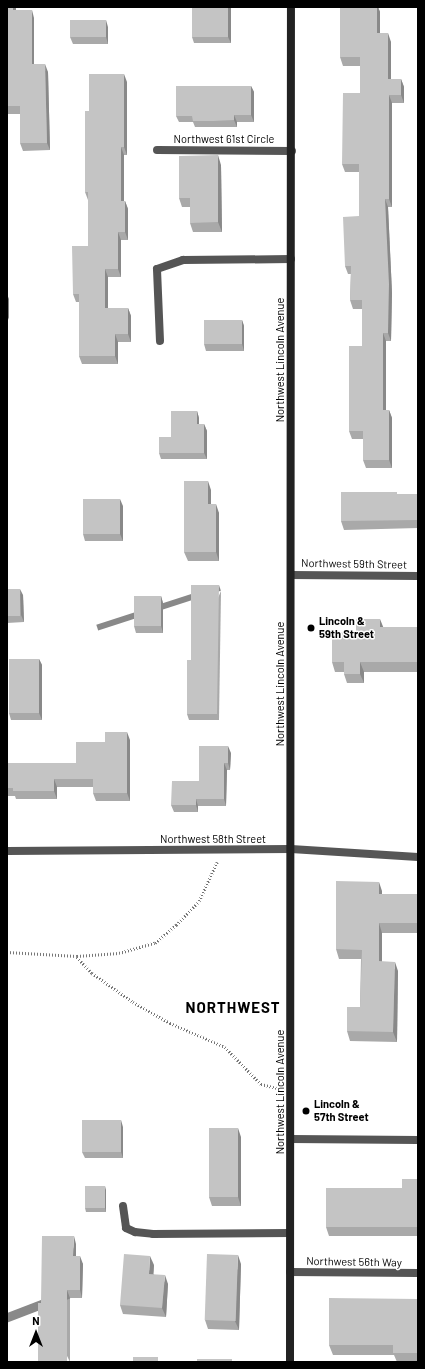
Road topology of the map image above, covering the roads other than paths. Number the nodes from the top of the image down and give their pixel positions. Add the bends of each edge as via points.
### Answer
1 (291, 7) edge
2 (157, 150) dead end
3 (292, 151) junction
4 (291, 259) junction
5 (160, 341) dead end
6 (291, 575) junction
7 (418, 576) edge
8 (291, 849) junction
9 (7, 851) edge
10 (418, 858) edge
11 (291, 1139) junction
12 (418, 1140) edge
13 (123, 1206) dead end
14 (290, 1233) junction
15 (290, 1272) junction
16 (418, 1273) edge
17 (290, 1362) edge

1 - 3 street, Northwest Lincoln Avenue
2 - 3 street, Northwest 61st Circle
3 - 4 street, Northwest Lincoln Avenue
4 - 5 street via 183,260 157,269
4 - 6 street, Northwest Lincoln Avenue
6 - 7 street, Northwest 59th Street
6 - 8 street, Northwest Lincoln Avenue
8 - 9 street, Northwest 58th Street
8 - 10 street, Northwest 58th Street
8 - 11 street, Northwest Lincoln Avenue
11 - 12 street
11 - 14 street, Northwest Lincoln Avenue
13 - 14 street via 126,1228 135,1232
14 - 15 street, Northwest Lincoln Avenue
15 - 16 street, Northwest 56th Way
15 - 17 street, Northwest Lincoln Avenue

